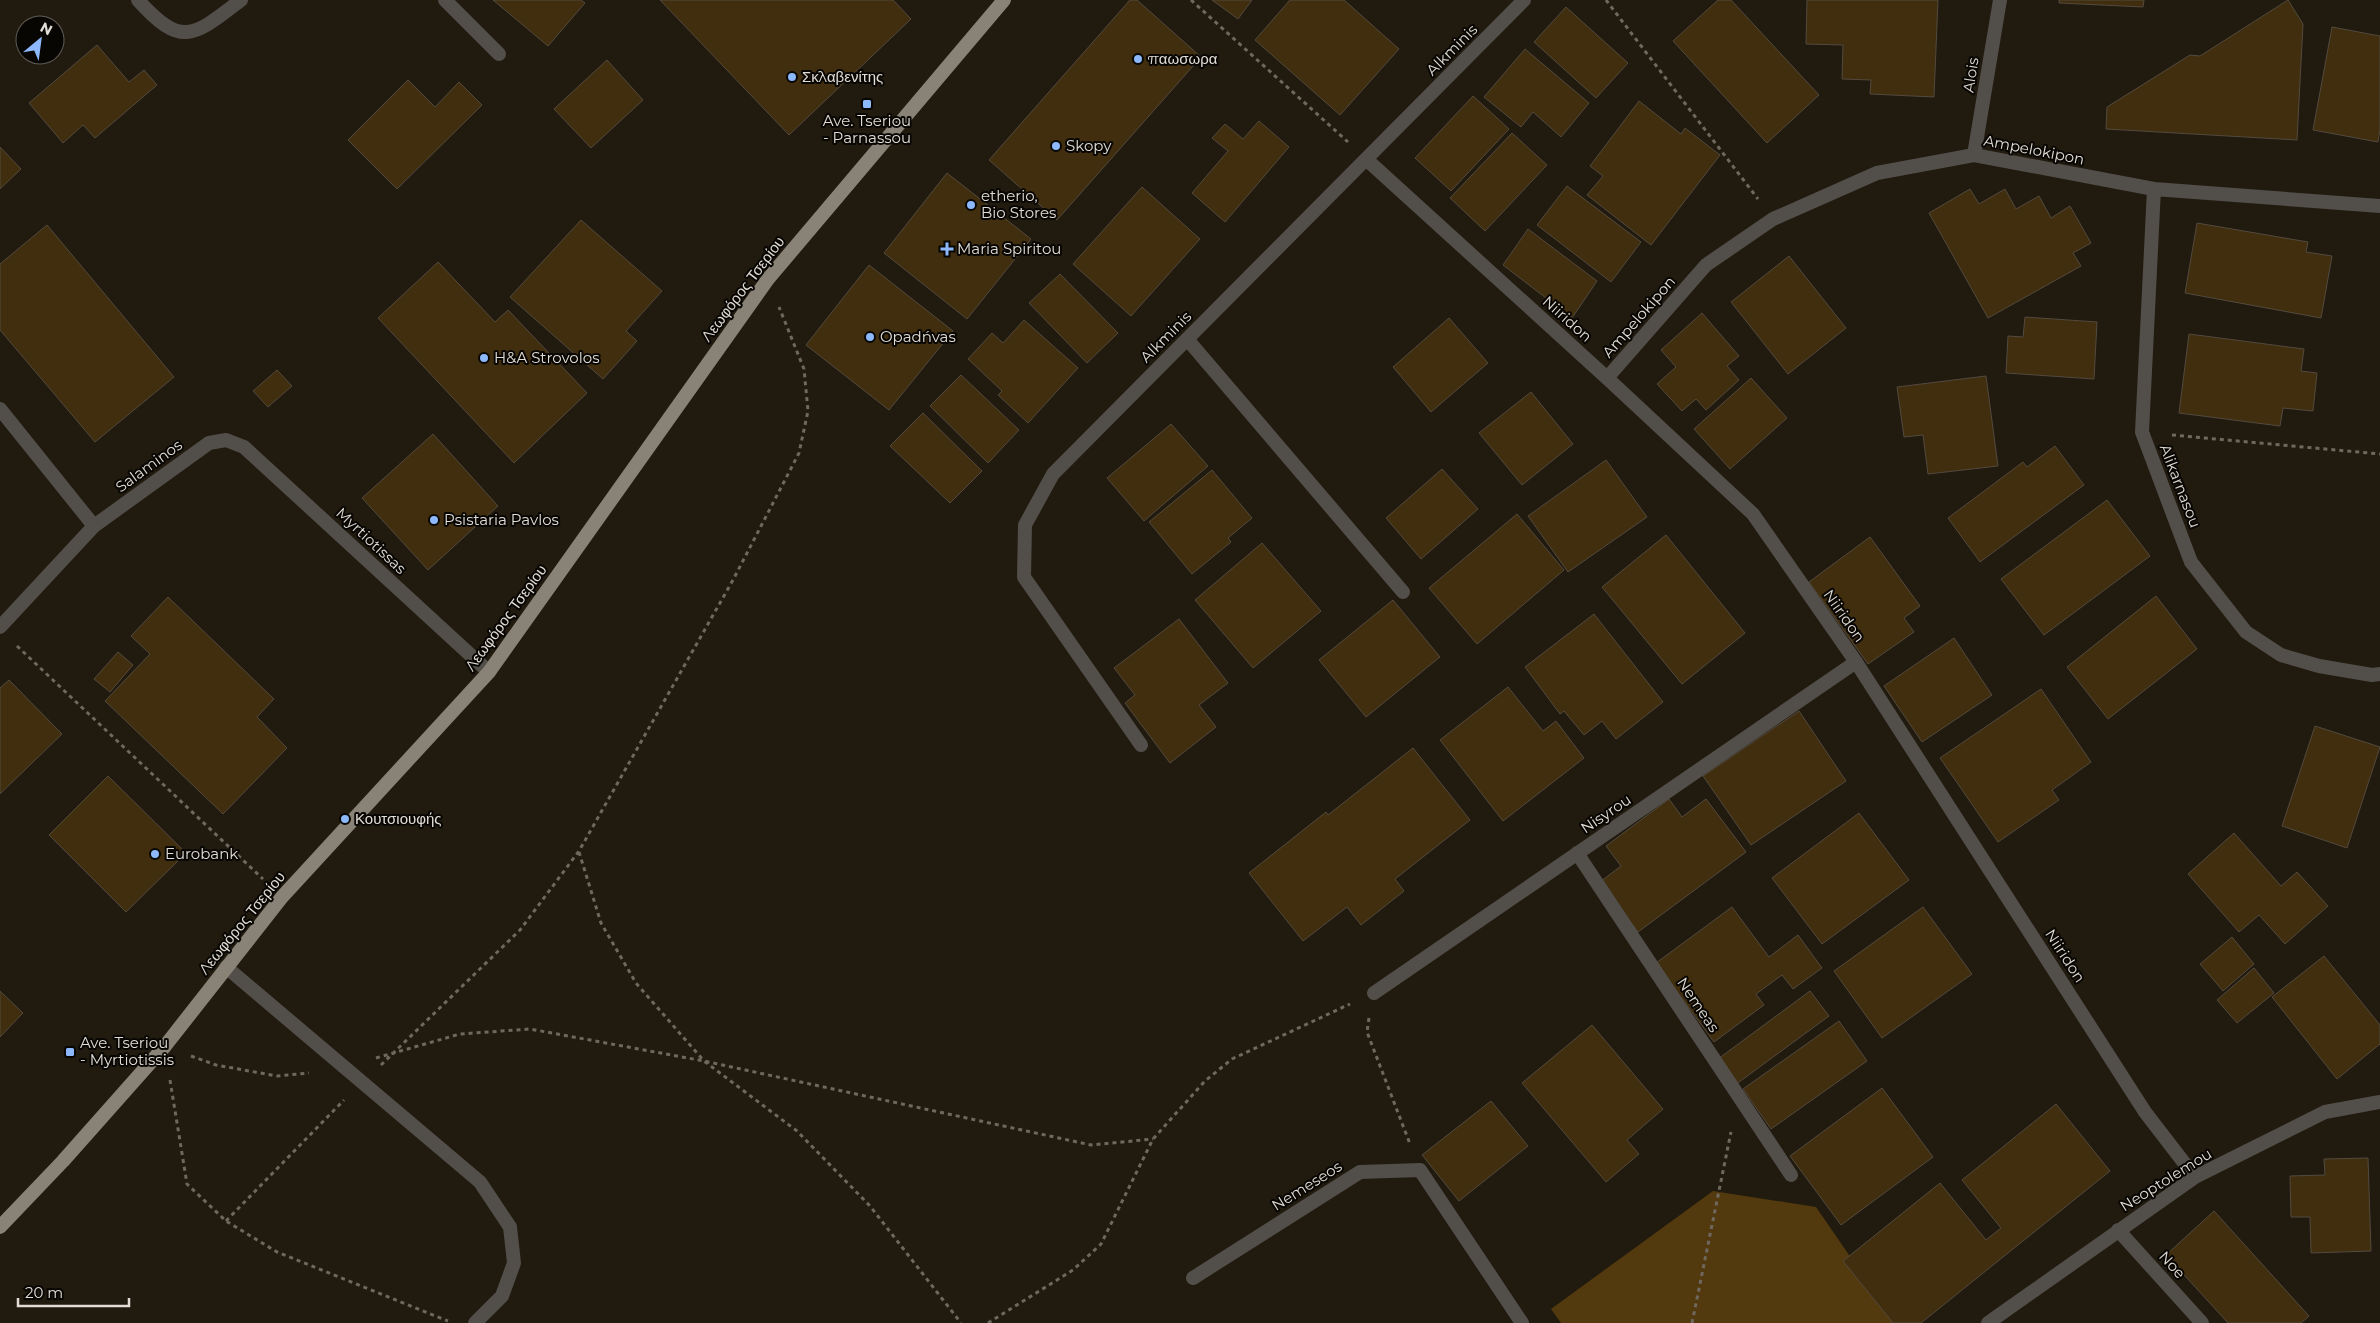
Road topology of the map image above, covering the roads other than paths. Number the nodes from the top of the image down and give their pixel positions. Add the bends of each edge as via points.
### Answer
1 (138, 0) edge
2 (241, 0) edge
3 (445, 0) edge
4 (1004, 0) edge
5 (1524, 0) edge
6 (2000, 0) edge
7 (499, 54) dead end
8 (1974, 155) junction
9 (1366, 159) junction
10 (2154, 189) junction
11 (2380, 206) edge
12 (1187, 339) junction
13 (1607, 378) junction
14 (0, 409) edge
15 (226, 440) joint
16 (94, 526) junction
17 (1403, 592) dead end
18 (0, 627) edge
19 (1856, 662) junction
20 (489, 672) junction
21 (2380, 674) edge
22 (1141, 745) dead end
23 (1578, 853) junction
24 (226, 967) junction
25 (1374, 993) road end
26 (2380, 1102) edge
27 (1791, 1175) dead end
28 (2195, 1177) junction
29 (0, 1227) edge
30 (2118, 1230) junction
31 (1193, 1278) dead end
32 (476, 1323) edge
33 (1522, 1323) edge
34 (1988, 1323) edge
35 (2202, 1323) edge

1 - 2 street via 158,22 178,32 203,28
3 - 7 street
4 - 20 main road, Λεωφόρος Τσερίου via 768,279
5 - 9 street, Alkminis
6 - 8 street, Alois
8 - 10 street, Ampelokipon
8 - 13 street, Ampelokipon via 1877,173 1773,219 1706,264
9 - 12 street, Alkminis
9 - 13 street, Niiridon
10 - 11 street, Ampelokipon
10 - 21 street, Alikarnasou via 2142,432 2191,562 2246,632 2281,655 2319,666
12 - 17 street
12 - 22 street, Alkminis via 1053,474 1026,525 1024,577
13 - 19 street, Niiridon via 1753,514
14 - 16 street
15 - 16 street, Salaminos via 209,443
15 - 20 street, Myrtiotissas via 244,447
16 - 18 street, Salaminos
19 - 23 street, Nisyrou
19 - 28 street, Niiridon via 2145,1112
20 - 24 main road, Λεωφόρος Τσερίου via 282,897
23 - 25 street, Nisyrou
23 - 27 street, Nemeas
24 - 29 main road, Λεωφόρος Τσερίου via 165,1046 64,1161
24 - 32 street via 480,1182 510,1227 514,1263 502,1296
26 - 28 street, Neoptolemou via 2325,1112
28 - 30 street, Neoptolemou
30 - 34 street, Neoptolemou
30 - 35 street, Noe
31 - 33 street, Nemeseos via 1360,1172 1420,1170

